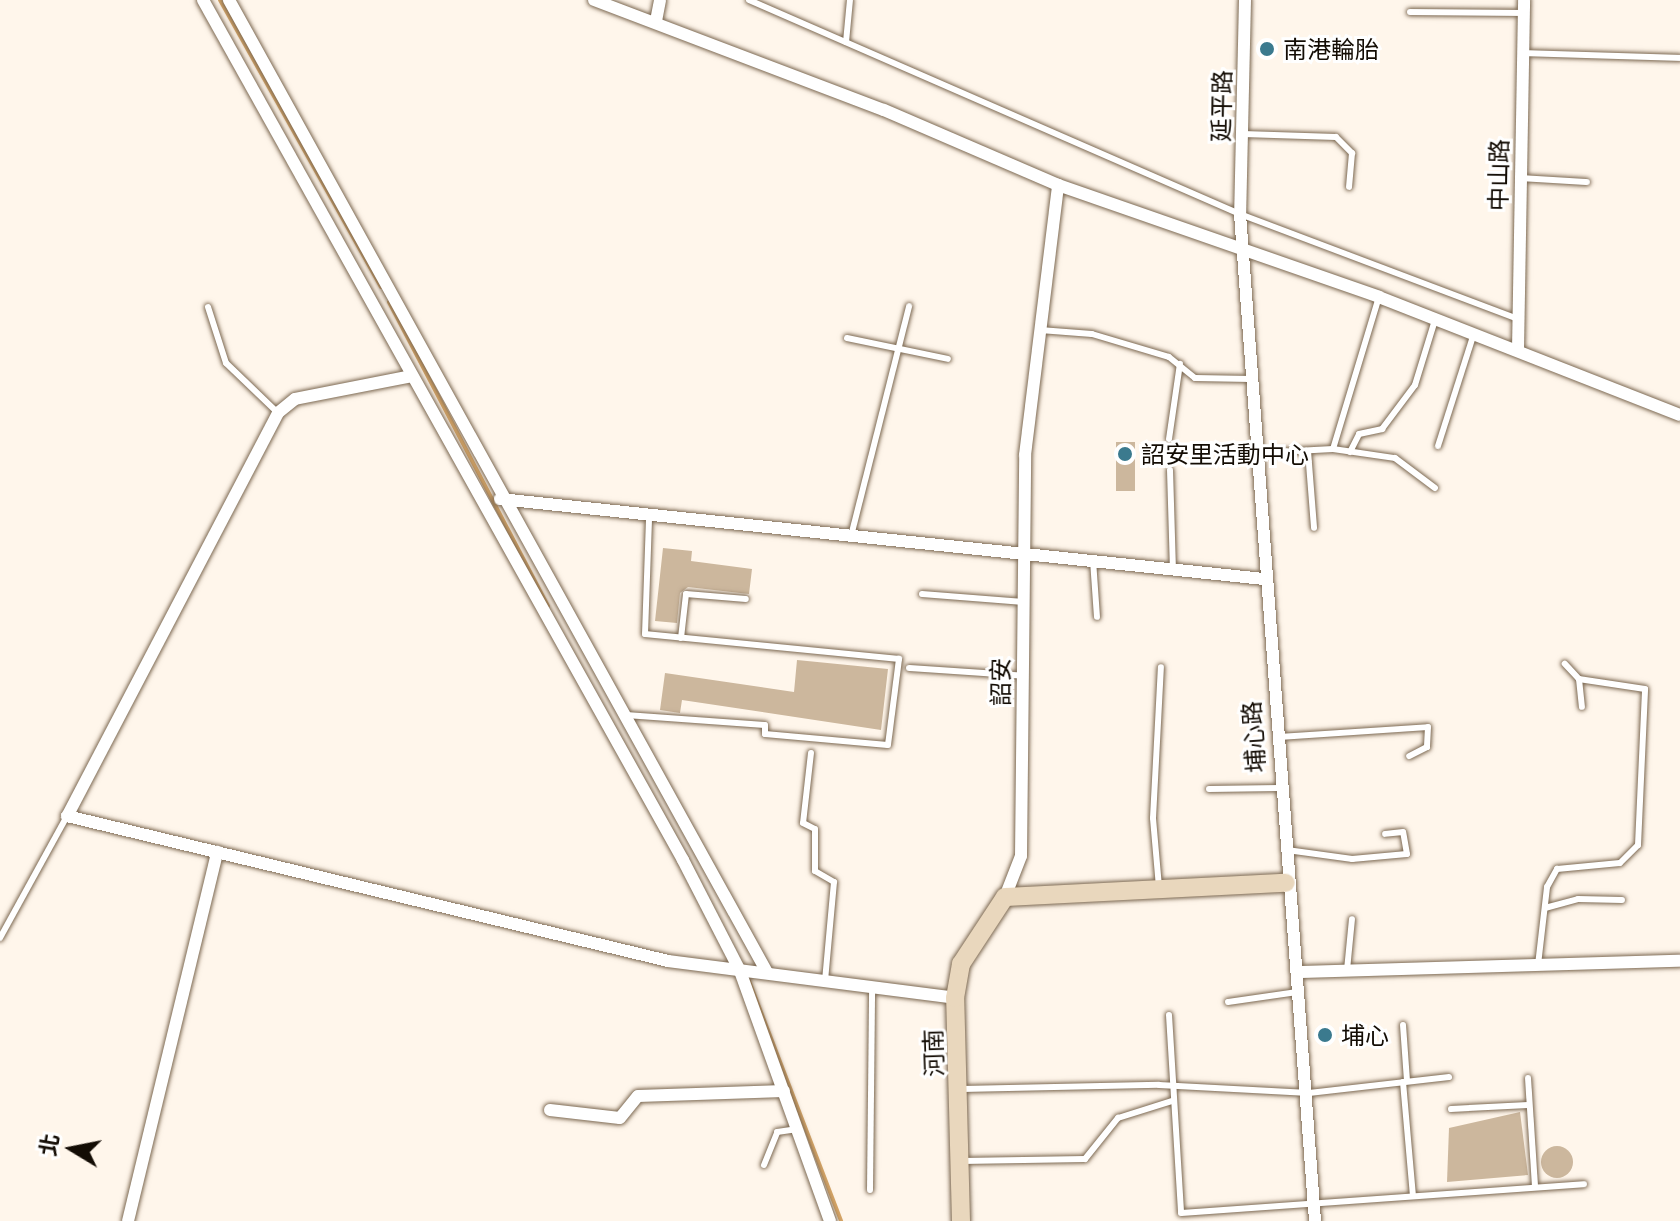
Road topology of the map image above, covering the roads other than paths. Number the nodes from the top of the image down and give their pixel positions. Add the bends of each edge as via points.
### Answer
1 (203, 0) edge
2 (229, 0) edge
3 (594, 0) edge
4 (660, 0) edge
5 (749, 0) edge
6 (850, 0) edge
7 (1245, 0) edge
8 (1524, 6) edge
9 (1410, 12) dead end
10 (656, 21) junction
11 (846, 42) junction
12 (1523, 53) junction
13 (1680, 58) edge
14 (1243, 134) junction
15 (1519, 178) junction
16 (1587, 182) dead end
17 (1058, 185) junction
18 (1349, 187) dead end
19 (1240, 214) junction
20 (1243, 249) junction
21 (1379, 297) junction
22 (909, 306) dead end
23 (208, 307) dead end
24 (1435, 320) junction
25 (1521, 320) junction
26 (1036, 330) junction
27 (1474, 334) junction
28 (847, 338) dead end
29 (897, 349) junction
30 (1518, 350) junction
31 (948, 359) dead end
32 (1180, 364) junction
33 (412, 376) junction
34 (1251, 379) junction
35 (278, 413) junction
36 (1680, 415) edge
37 (1169, 439) dead end
38 (1438, 446) dead end
39 (1333, 449) junction
40 (1308, 451) junction
41 (1350, 452) junction
42 (1256, 453) junction
43 (1170, 470) dead end
44 (1435, 488) dead end
45 (483, 497) junction
46 (503, 499) junction
47 (649, 518) junction
48 (1314, 528) dead end
49 (851, 536) junction
50 (1023, 552) junction
51 (1093, 560) junction
52 (1173, 569) junction
53 (1264, 579) junction
54 (922, 594) dead end
55 (746, 599) dead end
56 (1024, 602) junction
57 (1097, 617) dead end
58 (681, 638) junction
59 (1565, 664) dead end
60 (1161, 667) dead end
61 (909, 668) dead end
62 (1025, 676) junction
63 (1579, 679) junction
64 (1582, 707) dead end
65 (626, 715) junction
66 (1275, 737) junction
67 (811, 753) dead end
68 (1409, 756) dead end
69 (1279, 788) junction
70 (1209, 789) dead end
71 (67, 816) junction
72 (1385, 834) dead end
73 (1283, 850) junction
74 (217, 852) junction
75 (1286, 883) junction
76 (1159, 891) junction
77 (1005, 897) junction
78 (1622, 900) dead end
79 (1545, 908) junction
80 (1352, 919) dead end
81 (0, 938) edge
82 (1680, 961) edge
83 (1538, 965) junction
84 (1347, 970) junction
85 (740, 971) junction
86 (767, 972) junction
87 (1299, 972) junction
88 (825, 980) junction
89 (872, 986) junction
90 (1301, 992) junction
91 (955, 998) junction
92 (1228, 1002) dead end
93 (1169, 1015) dead end
94 (1403, 1025) dead end
95 (1449, 1077) dead end
96 (1528, 1078) dead end
97 (1405, 1082) junction
98 (958, 1089) junction
99 (1170, 1089) junction
100 (784, 1091) junction
101 (1309, 1093) junction
102 (1172, 1101) junction
103 (1528, 1105) junction
104 (1451, 1109) dead end
105 (550, 1110) dead end
106 (798, 1129) junction
107 (960, 1162) junction
108 (764, 1165) dead end
109 (1584, 1184) dead end
110 (1535, 1186) junction
111 (870, 1190) dead end
112 (1413, 1196) junction
113 (1314, 1204) junction
114 (128, 1221) edge
115 (830, 1221) edge
116 (961, 1221) edge
117 (1315, 1221) edge

1 - 33 street
2 - 46 street
3 - 10 street
4 - 10 street
5 - 11 lane
6 - 11 lane
7 - 14 street, 延平路
8 - 9 lane
8 - 12 street, 中山路
10 - 17 street
11 - 19 lane
12 - 13 lane
12 - 15 street, 中山路
14 - 18 lane via 1336,137 1352,153
14 - 19 street, 延平路
15 - 16 lane
15 - 25 street, 中山路
17 - 20 street
17 - 26 street, 詔安
19 - 20 street, 延平路
19 - 25 lane
20 - 21 street
20 - 34 street, 埔心路
21 - 24 street
21 - 39 lane
22 - 29 lane
23 - 35 lane via 226,363
24 - 27 street
24 - 41 lane via 1415,385 1382,429 1359,434
25 - 30 street, 中山路
26 - 32 lane via 1092,334
26 - 50 street, 詔安
27 - 30 street
27 - 38 lane
28 - 29 lane
29 - 31 lane
29 - 49 lane
30 - 36 street
32 - 34 lane via 1195,378
32 - 37 lane
33 - 35 street via 295,399
33 - 45 street
34 - 42 street, 埔心路
35 - 71 street
39 - 40 lane
39 - 41 lane
40 - 42 lane
40 - 48 lane
41 - 44 lane via 1395,458
42 - 53 street, 埔心路
43 - 52 lane
45 - 46 street
45 - 85 street
46 - 47 street
46 - 65 street
47 - 49 street
47 - 58 lane via 645,634
49 - 50 street
50 - 51 street
50 - 56 street, 詔安
51 - 52 street
51 - 57 lane
52 - 53 street
53 - 66 street, 埔心路
54 - 56 lane
55 - 58 lane via 686,594
56 - 62 street, 詔安
58 - 65 lane via 899,659 888,745 765,734 765,725
59 - 63 lane
60 - 76 lane via 1153,818
61 - 62 lane
62 - 77 street, 詔安 via 1021,856
63 - 64 lane
63 - 79 lane via 1645,689 1638,845 1620,863 1557,869
65 - 86 street
66 - 68 lane via 1428,727 1427,747
66 - 69 street, 埔心路
67 - 88 lane via 803,823 815,829 815,871 834,882
69 - 70 lane
69 - 73 street, 埔心路
71 - 74 street
71 - 81 lane
72 - 73 lane via 1403,832 1407,854 1352,859
73 - 75 street, 埔心路
74 - 85 street via 668,961
74 - 114 street
75 - 76 street
75 - 87 street, 埔心路
76 - 77 street
77 - 91 street, 河南 via 961,964
78 - 79 lane via 1578,899
79 - 83 lane
80 - 84 lane
82 - 83 street
83 - 84 street
84 - 87 street
85 - 86 street
85 - 100 street
86 - 88 street
87 - 90 street, 埔心路
88 - 89 street
89 - 91 street
89 - 111 lane
90 - 92 lane
90 - 101 street, 埔心路
91 - 98 street, 河南
93 - 99 lane
94 - 97 lane
95 - 97 lane
96 - 103 lane
97 - 101 lane
97 - 112 lane
98 - 99 lane
98 - 107 street, 河南
99 - 101 lane
99 - 102 lane
100 - 105 street via 638,1096 620,1118
100 - 106 street
101 - 113 street, 埔心路
102 - 107 lane via 1118,1118 1085,1159
102 - 113 lane via 1181,1213
103 - 104 lane
103 - 110 lane
106 - 108 lane via 777,1132
106 - 115 street
107 - 116 street, 河南
109 - 110 lane
110 - 112 lane
112 - 113 lane
113 - 117 street, 埔心路

